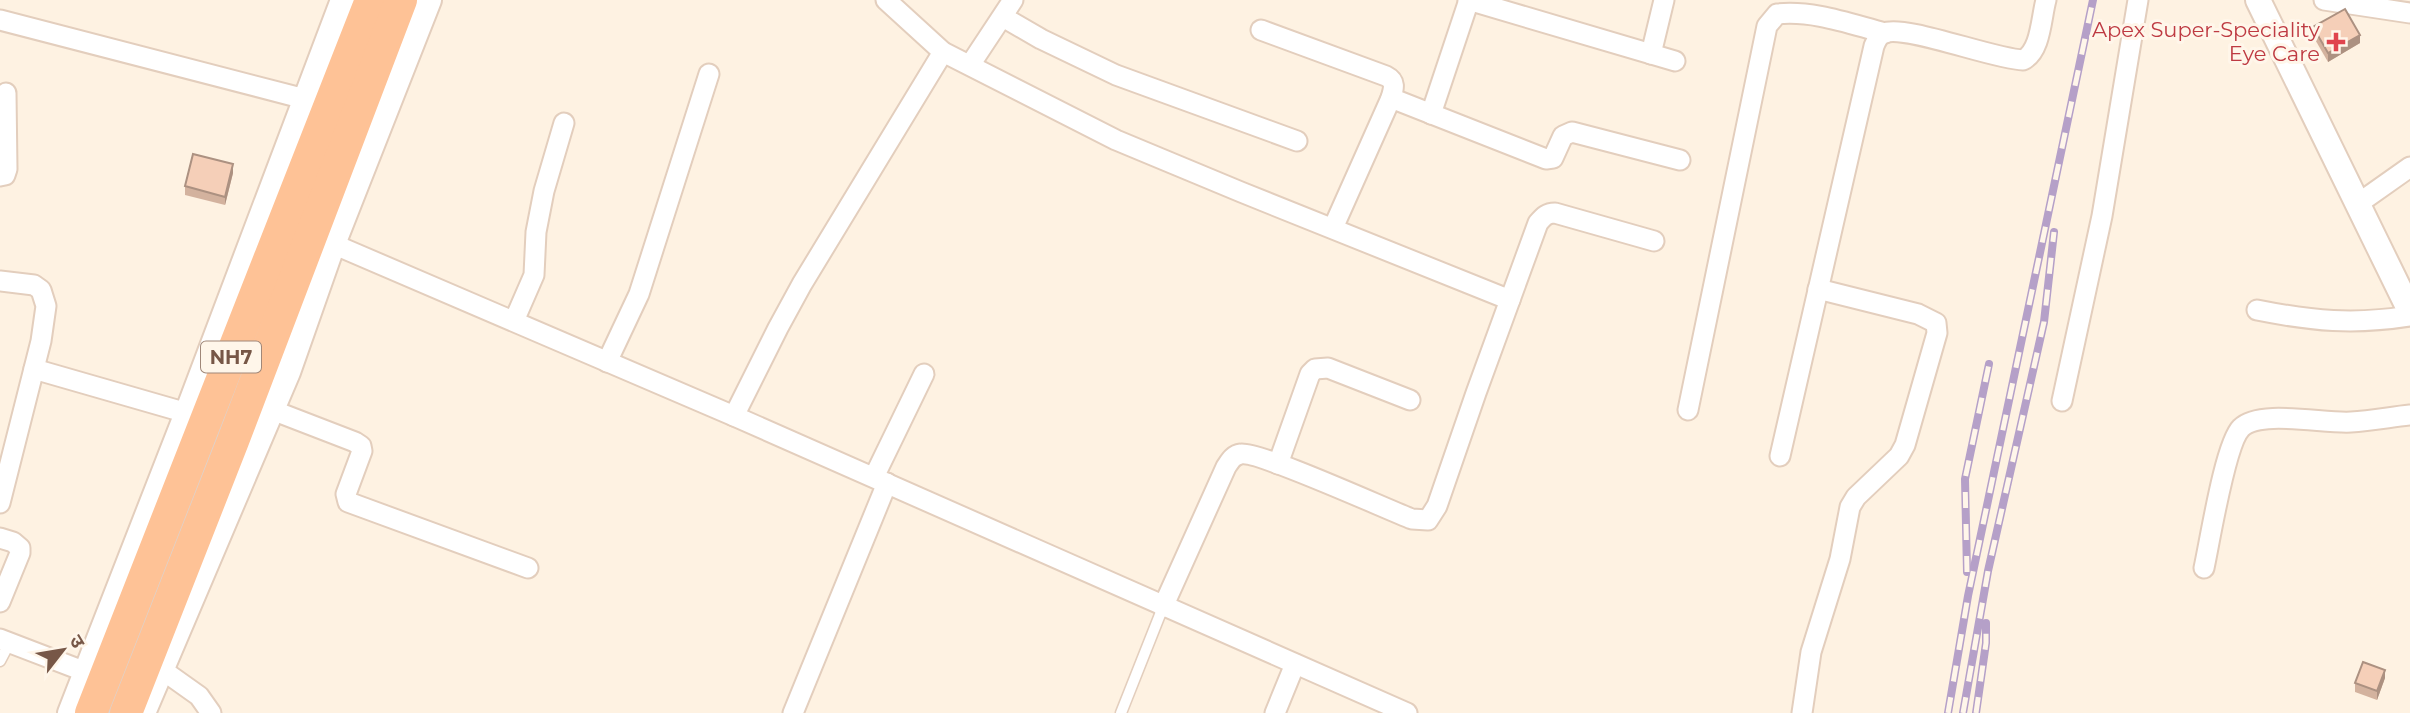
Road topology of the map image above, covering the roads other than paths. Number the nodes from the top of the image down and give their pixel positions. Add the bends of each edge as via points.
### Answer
1 (343, 0) edge
2 (370, 0) edge
3 (401, 0) edge
4 (429, 0) edge
5 (887, 0) edge
6 (1013, 0) edge
7 (1469, 0) edge
8 (1664, 0) edge
9 (2046, 0) edge
10 (2138, 0) edge
11 (2258, 0) edge
12 (2324, 0) edge
13 (2410, 13) edge
14 (1003, 18) junction
15 (0, 20) edge
16 (1261, 30) dead end
17 (1885, 33) junction
18 (943, 52) junction
19 (1651, 54) junction
20 (1675, 61) dead end
21 (970, 65) junction
22 (709, 74) dead end
23 (6, 93) dead end
24 (1391, 97) junction
25 (304, 99) junction
26 (1431, 114) junction
27 (564, 123) dead end
28 (1297, 141) dead end
29 (1680, 160) dead end
30 (2410, 167) edge
31 (0, 176) edge
32 (2359, 203) junction
33 (1333, 228) junction
34 (1654, 242) dead end
35 (333, 244) junction
36 (0, 281) edge
37 (1818, 289) junction
38 (1510, 300) junction
39 (2257, 310) dead end
40 (2410, 313) edge
41 (514, 321) junction
42 (607, 362) junction
43 (34, 369) junction
44 (924, 374) dead end
45 (1410, 400) dead end
46 (2062, 401) dead end
47 (272, 410) junction
48 (1688, 410) dead end
49 (187, 413) junction
50 (2410, 415) edge
51 (734, 416) junction
52 (6, 450) edge
53 (1780, 456) dead end
54 (1278, 464) junction
55 (880, 480) junction
56 (0, 503) edge
57 (0, 538) edge
58 (528, 568) dead end
59 (2204, 568) dead end
60 (0, 602) edge
61 (1163, 607) junction
62 (5, 640) edge
63 (0, 662) edge
64 (1295, 664) junction
65 (161, 669) junction
66 (86, 672) junction
67 (1399, 711) edge
68 (70, 713) edge
69 (91, 713) edge
70 (126, 713) edge
71 (142, 713) edge
72 (211, 713) edge
73 (793, 713) edge
74 (1121, 713) edge
75 (1275, 713) edge
76 (1802, 713) edge

1 - 25 street
2 - 69 highway, NH7
3 - 70 highway, NH7
4 - 35 street
5 - 18 street
6 - 14 street
7 - 19 street
7 - 26 street
8 - 19 street
9 - 17 street via 2035,48 2023,60 1919,36
10 - 46 street via 2102,216
11 - 32 street
12 - 13 street
14 - 21 street
14 - 28 street via 1116,75
15 - 25 street
16 - 24 street via 1391,79
17 - 37 street via 1874,46
17 - 48 street via 1808,14 1771,18
18 - 21 street
18 - 51 street via 802,284
19 - 20 street
21 - 33 street via 1150,155
22 - 42 street via 639,293
23 - 31 street via 7,169
24 - 26 street
24 - 33 street
25 - 49 street
26 - 29 street via 1546,159 1553,158 1563,136 1572,132
27 - 41 street via 544,191 534,275
30 - 32 street
32 - 40 street
33 - 38 street
34 - 38 street via 1548,213 1538,223
35 - 41 street
35 - 47 street
36 - 43 street via 34,285 45,298
37 - 53 street
37 - 76 street via 1918,314 1936,323 1937,333 1905,445 1850,507 1840,559 1811,652
38 - 54 street via 1437,506 1428,520 1412,519
39 - 40 street via 2354,322
41 - 42 street
42 - 51 street
43 - 49 street
43 - 52 street
44 - 55 street
45 - 54 street via 1328,368 1315,369
47 - 58 street via 360,446 346,494 348,502
47 - 65 street
49 - 66 street
50 - 59 street via 2350,422 2262,419 2243,425 2227,461
51 - 55 street
52 - 56 street
54 - 61 street via 1249,454 1232,458
55 - 61 street
55 - 73 street
57 - 60 street via 17,545 20,552
61 - 64 street
61 - 74 lane
62 - 63 lane
62 - 66 street
64 - 67 street
64 - 75 street
65 - 71 street
65 - 72 street via 199,696
66 - 68 street

